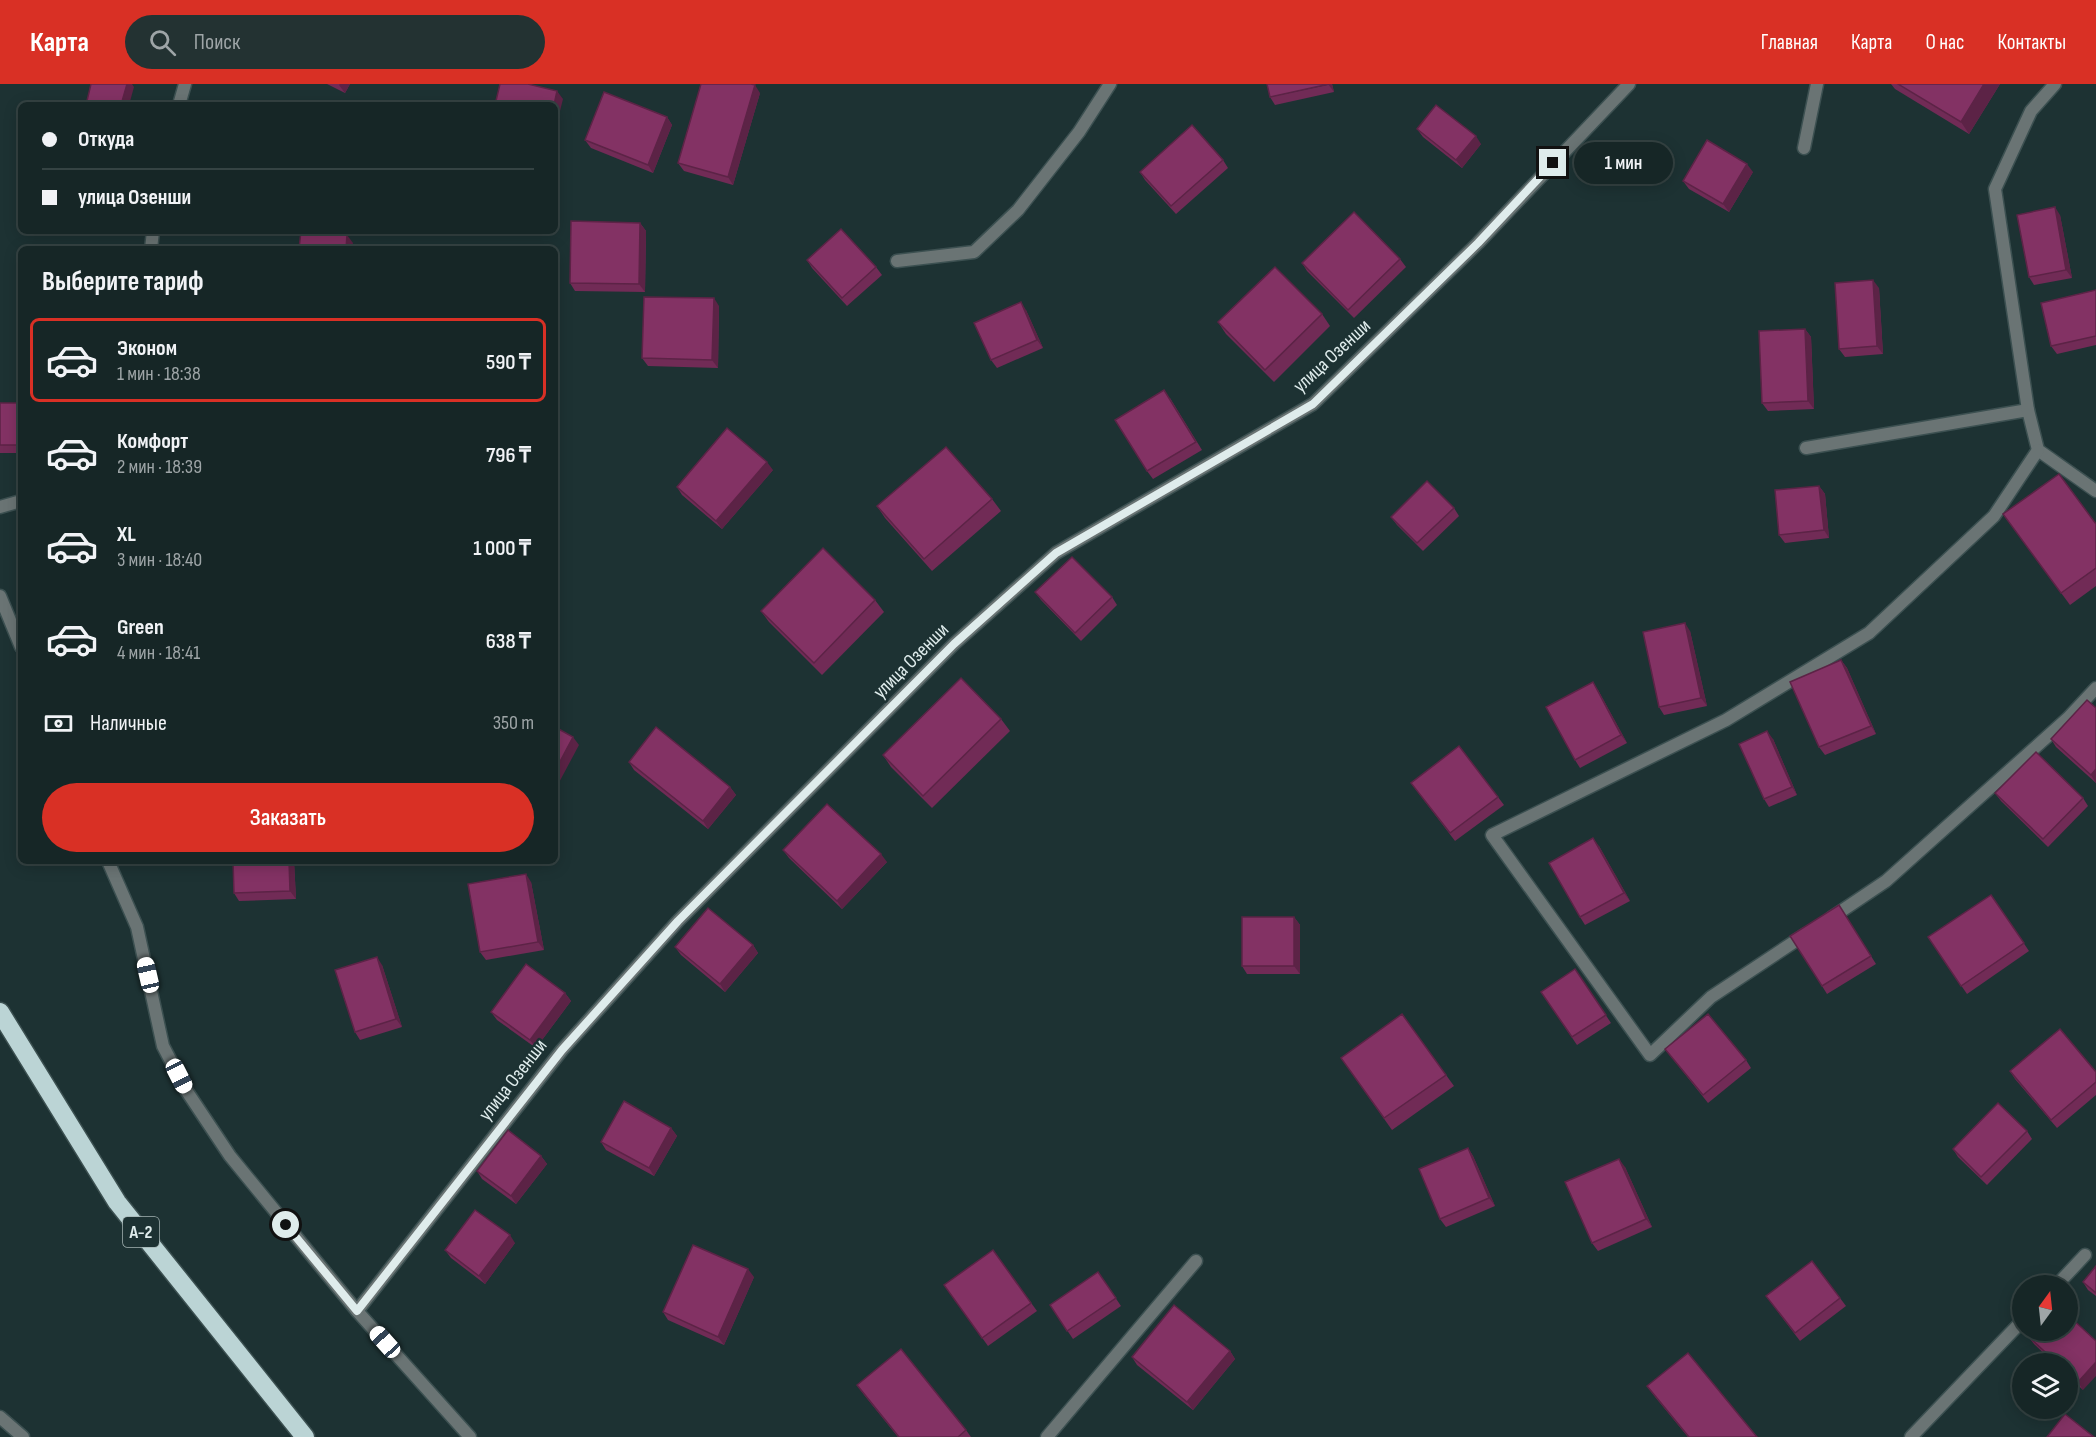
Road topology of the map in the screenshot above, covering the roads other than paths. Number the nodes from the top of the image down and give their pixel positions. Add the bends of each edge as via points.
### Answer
1 (185, 84) edge
2 (1110, 84) edge
3 (1629, 84) edge
4 (1817, 84) edge
5 (2055, 84) edge
6 (180, 102) edge
7 (1804, 148) dead end
8 (897, 261) dead end
9 (2028, 410) junction
10 (1806, 448) dead end
11 (2038, 450) junction
12 (2096, 491) edge
13 (18, 502) edge
14 (0, 507) edge
15 (0, 596) edge
16 (18, 640) edge
17 (2096, 688) edge
18 (109, 864) edge
19 (0, 1012) edge
20 (2085, 1255) dead end
21 (1196, 1261) dead end
22 (2066, 1275) edge
23 (357, 1311) junction
24 (2012, 1331) edge
25 (0, 1417) edge
26 (17, 1435) edge
27 (305, 1437) edge
28 (470, 1437) edge
29 (1047, 1437) edge
30 (1911, 1437) edge

1 - 6 street
2 - 8 street via 1079,132 1018,210 974,252
3 - 23 street, улица Озенши via 1478,243 1313,404 1056,553 954,644 678,921 562,1050
4 - 7 street
5 - 9 street via 2031,111 1995,189
9 - 10 street
9 - 11 street
11 - 12 street
11 - 17 street via 1994,516 1869,633 1726,720 1492,835 1650,1055 1711,997 1886,881 2068,718
13 - 14 street
15 - 16 street
18 - 23 street via 137,927 163,1046 186,1090 230,1156
19 - 27 highway, A-2 via 117,1202
20 - 22 street
21 - 29 street
23 - 28 street
24 - 30 street
25 - 26 street

